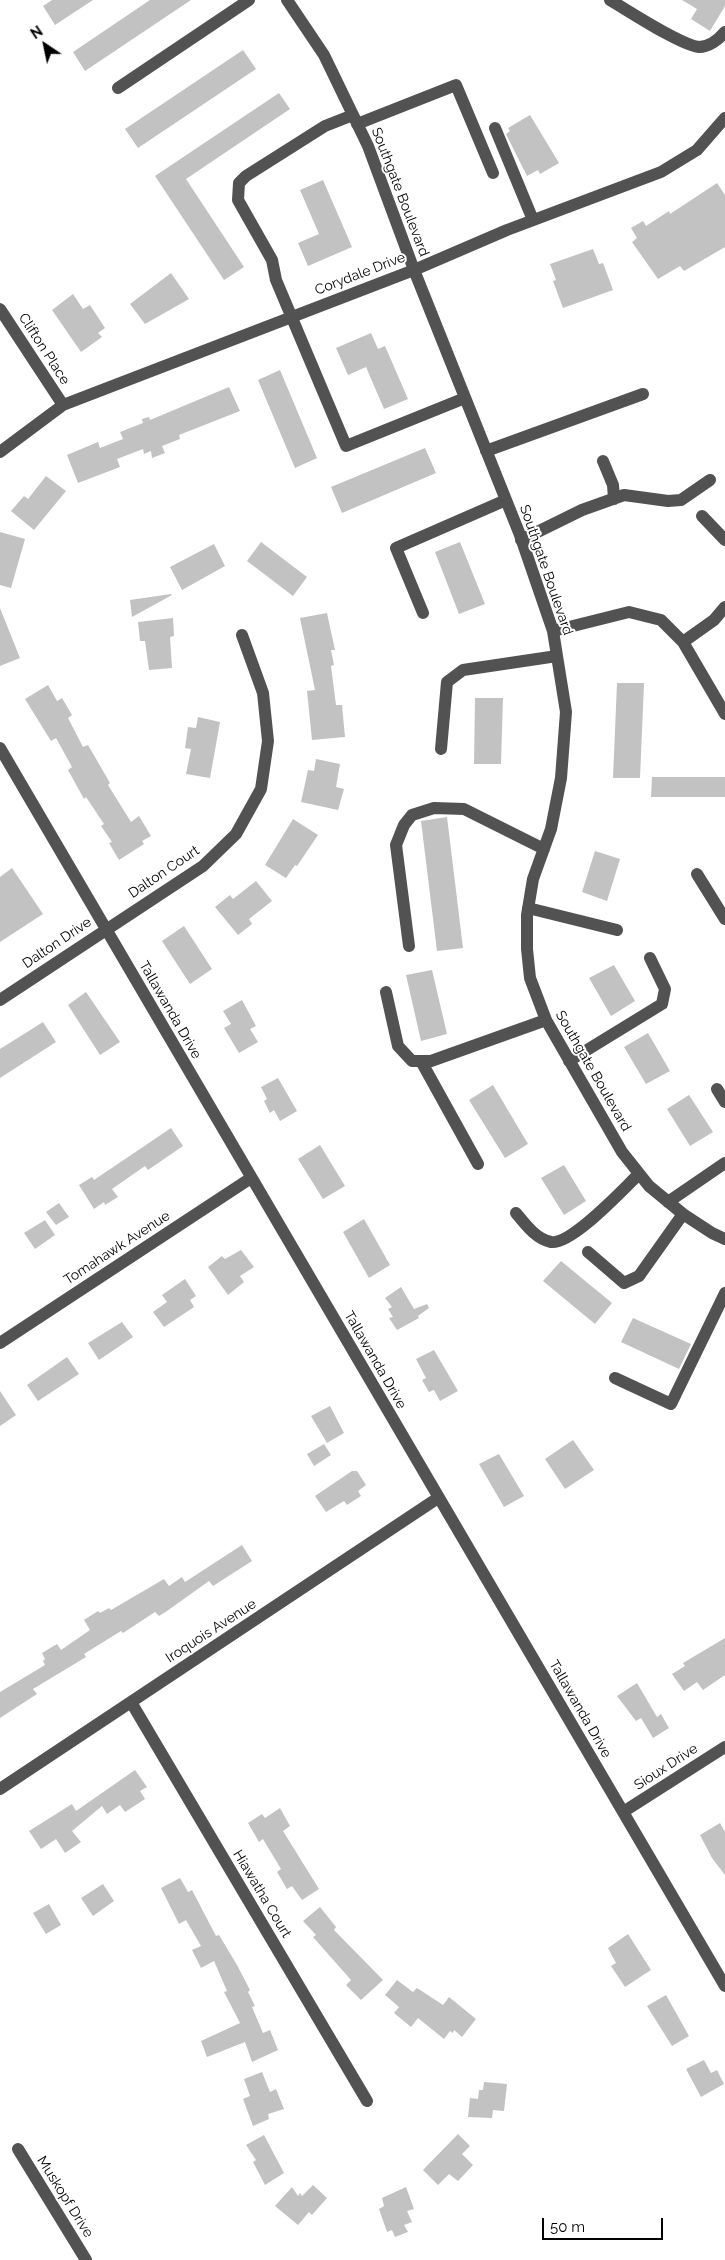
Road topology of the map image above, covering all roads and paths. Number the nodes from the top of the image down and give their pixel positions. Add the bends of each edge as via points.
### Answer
1 (249, 0) edge
2 (288, 0) edge
3 (610, 0) edge
4 (725, 32) edge
5 (118, 88) dead end
6 (725, 118) edge
7 (355, 120) junction
8 (495, 128) dead end
9 (493, 173) dead end
10 (533, 220) junction
11 (414, 270) junction
12 (0, 309) edge
13 (292, 316) junction
14 (643, 394) dead end
15 (465, 398) junction
16 (63, 406) junction
17 (486, 451) junction
18 (0, 452) edge
19 (603, 461) dead end
20 (710, 480) dead end
21 (614, 499) junction
22 (506, 500) junction
23 (702, 516) dead end
24 (521, 540) junction
25 (725, 540) edge
26 (725, 607) edge
27 (422, 613) dead end
28 (553, 631) junction
29 (242, 635) dead end
30 (683, 642) junction
31 (557, 656) junction
32 (725, 714) edge
33 (0, 748) edge
34 (441, 749) dead end
35 (544, 849) junction
36 (697, 874) dead end
37 (528, 908) junction
38 (725, 919) edge
39 (106, 929) junction
40 (617, 930) dead end
41 (408, 946) dead end
42 (650, 958) dead end
43 (386, 992) dead end
44 (0, 1000) edge
45 (546, 1020) junction
46 (421, 1061) junction
47 (569, 1061) junction
48 (717, 1090) dead end
49 (725, 1102) edge
50 (725, 1163) edge
51 (478, 1164) dead end
52 (639, 1174) junction
53 (251, 1178) junction
54 (668, 1202) junction
55 (516, 1213) dead end
56 (683, 1214) junction
57 (725, 1239) edge
58 (588, 1252) dead end
59 (725, 1293) edge
60 (0, 1343) edge
61 (615, 1378) dead end
62 (438, 1498) junction
63 (131, 1702) junction
64 (725, 1747) edge
65 (0, 1789) edge
66 (623, 1812) junction
67 (725, 1986) edge
68 (366, 2101) dead end
69 (18, 2149) dead end
70 (86, 2260) edge

1 - 5 street
2 - 7 street, Southgate Boulevard via 324,55
3 - 4 street via 684,42 700,47 712,43
6 - 10 street, Corydale Drive via 697,150 661,172
7 - 9 street via 456,85
7 - 11 street, Southgate Boulevard via 368,146
7 - 13 street via 325,126 239,183 238,200 272,260 276,280
8 - 10 street
10 - 11 street, Corydale Drive
11 - 13 street, Corydale Drive
11 - 15 street, Southgate Boulevard
12 - 16 street, Clifton Place
13 - 15 street via 346,446
13 - 16 street, Corydale Drive
14 - 17 street
15 - 17 street, Southgate Boulevard
16 - 18 street, Corydale Drive
17 - 22 street, Southgate Boulevard
19 - 21 street via 613,485
20 - 21 street via 681,500 624,495
21 - 24 street via 582,510
22 - 24 street, Southgate Boulevard
22 - 27 street via 396,548
23 - 25 street
24 - 28 street, Southgate Boulevard
26 - 30 street via 714,620
28 - 30 street via 629,612 661,620
28 - 31 street, Southgate Boulevard
29 - 39 street, Dalton Court via 263,694 268,741 261,789 236,834 203,866
30 - 32 street
31 - 34 street via 463,670 447,682
31 - 35 street, Southgate Boulevard via 566,722 561,778
33 - 39 street, Tallawanda Drive
35 - 37 street, Southgate Boulevard via 532,879
35 - 41 street via 464,809 434,808 412,816 404,825 396,845
36 - 38 street
37 - 40 street
37 - 45 street, Southgate Boulevard via 530,978
39 - 44 street, Dalton Drive
39 - 53 street, Tallawanda Drive
42 - 47 street via 665,989 662,1004
43 - 46 street via 398,1046 412,1061
45 - 46 street via 431,1061
45 - 47 street, Southgate Boulevard
46 - 51 street
47 - 52 street, Southgate Boulevard via 622,1152
48 - 49 street
50 - 54 street
52 - 54 street, Southgate Boulevard
52 - 55 street via 566,1238 552,1242 538,1236
53 - 60 street, Tomahawk Avenue
53 - 62 street, Tallawanda Drive
54 - 56 street, Southgate Boulevard
56 - 57 street, Southgate Boulevard
56 - 58 street via 639,1276 624,1283
59 - 61 street via 671,1404
62 - 63 street, Iroquois Avenue
62 - 66 street, Tallawanda Drive
63 - 65 street, Iroquois Avenue
63 - 68 street, Hiawatha Court
64 - 66 street, Sioux Drive
66 - 67 street, Tallawanda Drive
69 - 70 street, Muskopf Drive

